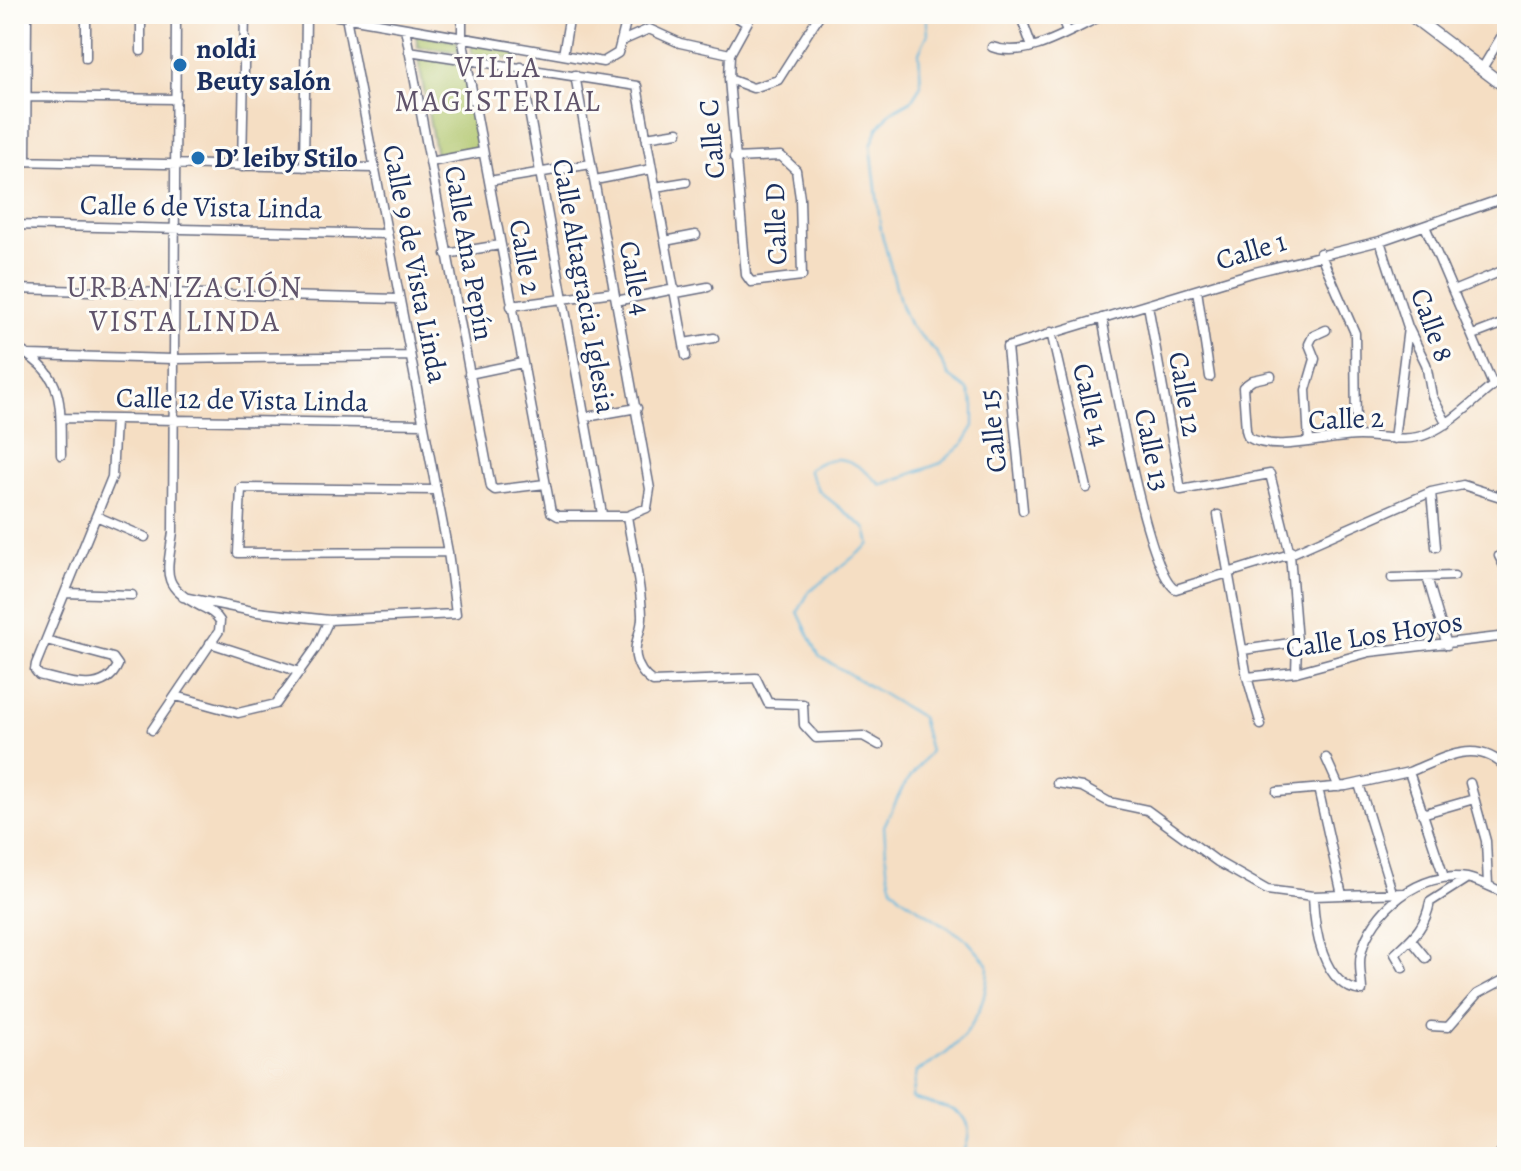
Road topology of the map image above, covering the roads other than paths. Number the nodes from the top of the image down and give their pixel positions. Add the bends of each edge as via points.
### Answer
1 (27, 14) edge
2 (86, 14) edge
3 (141, 14) edge
4 (176, 14) edge
5 (245, 14) edge
6 (306, 14) edge
7 (326, 14) edge
8 (462, 14) edge
9 (570, 14) edge
10 (628, 14) edge
11 (732, 14) edge
12 (752, 14) edge
13 (820, 14) edge
14 (1033, 14) edge
15 (1060, 14) edge
16 (1104, 14) edge
17 (1409, 14) edge
18 (1021, 16) edge
19 (346, 17) junction
20 (370, 18) edge
21 (746, 23) junction
22 (1507, 27) edge
23 (405, 28) junction
24 (1067, 31) junction
25 (462, 37) junction
26 (624, 40) junction
27 (992, 47) dead end
28 (1032, 47) junction
29 (141, 51) dead end
30 (409, 51) junction
31 (730, 54) junction
32 (563, 55) junction
33 (86, 58) dead end
34 (466, 59) junction
35 (521, 67) junction
36 (1483, 67) junction
37 (575, 75) junction
38 (729, 79) junction
39 (1507, 88) edge
40 (27, 97) junction
41 (176, 99) junction
42 (678, 132) dead end
43 (646, 137) junction
44 (483, 152) junction
45 (734, 158) junction
46 (14, 161) edge
47 (26, 161) junction
48 (430, 162) junction
49 (591, 164) junction
50 (175, 166) junction
51 (242, 167) junction
52 (304, 167) junction
53 (374, 168) junction
54 (651, 169) junction
55 (541, 172) junction
56 (595, 180) junction
57 (489, 181) junction
58 (686, 182) dead end
59 (655, 187) junction
60 (1507, 197) edge
61 (14, 225) edge
62 (1425, 226) junction
63 (175, 227) junction
64 (386, 234) junction
65 (696, 235) dead end
66 (665, 241) junction
67 (1380, 241) junction
68 (500, 245) junction
69 (1320, 253) junction
70 (446, 254) junction
71 (745, 266) joint
72 (1507, 269) edge
73 (708, 287) dead end
74 (14, 289) edge
75 (1197, 290) junction
76 (675, 291) junction
77 (1453, 291) junction
78 (174, 292) junction
79 (615, 297) junction
80 (563, 298) junction
81 (398, 299) junction
82 (1148, 305) junction
83 (511, 306) junction
84 (1102, 318) junction
85 (1507, 322) edge
86 (1408, 327) junction
87 (1326, 330) dead end
88 (1051, 332) junction
89 (1473, 335) junction
90 (714, 338) dead end
91 (684, 343) junction
92 (14, 347) edge
93 (1007, 347) joint
94 (29, 355) junction
95 (409, 356) junction
96 (686, 356) dead end
97 (173, 359) junction
98 (522, 363) junction
99 (469, 374) junction
100 (1507, 375) edge
101 (1271, 376) dead end
102 (1210, 377) dead end
103 (1493, 385) junction
104 (637, 408) junction
105 (586, 417) junction
106 (61, 418) junction
107 (115, 421) junction
108 (173, 421) junction
109 (423, 424) junction
110 (1447, 424) junction
111 (1356, 436) junction
112 (1394, 439) junction
113 (1309, 442) junction
114 (61, 455) dead end
115 (545, 484) junction
116 (1087, 488) dead end
117 (435, 490) junction
118 (1431, 492) junction
119 (1507, 499) edge
120 (1023, 510) dead end
121 (602, 514) junction
122 (1218, 515) dead end
123 (96, 516) junction
124 (627, 516) junction
125 (145, 537) dead end
126 (1436, 547) dead end
127 (448, 552) junction
128 (1290, 554) junction
129 (1499, 556) dead end
130 (1507, 572) edge
131 (1230, 574) junction
132 (1454, 576) dead end
133 (1427, 577) junction
134 (1392, 578) dead end
135 (65, 593) junction
136 (132, 595) dead end
137 (183, 597) junction
138 (329, 620) junction
139 (1507, 636) edge
140 (46, 640) junction
141 (1297, 642) junction
142 (210, 643) junction
143 (1447, 645) junction
144 (1243, 650) junction
145 (300, 672) junction
146 (1296, 672) junction
147 (1247, 677) junction
148 (176, 696) junction
149 (1261, 725) dead end
150 (152, 730) dead end
151 (879, 745) dead end
152 (1326, 758) dead end
153 (1507, 769) edge
154 (1409, 772) junction
155 (1057, 783) dead end
156 (1470, 783) dead end
157 (1359, 784) junction
158 (1339, 787) junction
159 (1318, 788) junction
160 (1277, 792) dead end
161 (1474, 799) junction
162 (1422, 814) junction
163 (1444, 877) junction
164 (1467, 878) junction
165 (1488, 885) junction
166 (1392, 892) junction
167 (1404, 893) junction
168 (1507, 894) edge
169 (1342, 895) junction
170 (1313, 896) junction
171 (1412, 941) junction
172 (1426, 958) dead end
173 (1403, 968) dead end
174 (1507, 978) edge
175 (1431, 1026) dead end
176 (1507, 1142) edge
177 (1498, 1157) edge

1 - 40 street
2 - 33 street
3 - 29 street
4 - 41 street
5 - 51 street
6 - 52 street
7 - 19 street
8 - 25 street, Calle 2
9 - 32 street
10 - 26 street
11 - 21 street
12 - 21 street, Calle C
13 - 38 street via 778,80 753,88
14 - 18 street
15 - 24 street
16 - 24 street
17 - 36 street
18 - 28 street
19 - 20 street
19 - 53 street, Calle 9 de Vista Linda
20 - 23 street
21 - 31 street, Calle C
22 - 36 street
23 - 25 street
23 - 30 street, Calle Ana Pepín
24 - 28 street
25 - 32 street
25 - 34 street, Calle 2
26 - 31 street via 649,29 680,43
26 - 32 street via 612,60
27 - 28 street via 1008,53
30 - 34 street
30 - 48 street, Calle Ana Pepín
31 - 38 street, Calle C
34 - 35 street
34 - 44 street, Calle 2
35 - 37 street
35 - 55 street, Calle Altagracia Iglesia
36 - 39 street
37 - 43 street via 637,86
37 - 49 street, Calle 4
38 - 45 street, Calle C
40 - 41 street
40 - 47 street
41 - 50 street
42 - 43 street
43 - 54 street
44 - 48 street
44 - 57 street, Calle 2
45 - 71 street, Calle C
45 - 71 street, Calle D via 789,160 800,198 802,276 751,282
46 - 47 street
47 - 50 street
48 - 70 street, Calle Ana Pepín
49 - 55 street
49 - 56 street, Calle 4
50 - 51 street
50 - 63 street
51 - 52 street
52 - 53 street
53 - 64 street, Calle 9 de Vista Linda
54 - 56 street
54 - 59 street
55 - 57 street
55 - 80 street, Calle Altagracia Iglesia
56 - 79 street, Calle 4
57 - 68 street, Calle 2
58 - 59 street
59 - 66 street
60 - 62 street, Calle 1
61 - 63 street, Calle 6 de Vista Linda
62 - 67 street, Calle 1
62 - 77 street
63 - 64 street, Calle 6 de Vista Linda
63 - 78 street
64 - 81 street, Calle 9 de Vista Linda
65 - 66 street
66 - 76 street
67 - 69 street, Calle 1
67 - 86 street, Calle 8
68 - 70 street
68 - 83 street, Calle 2
69 - 75 street, Calle 1
69 - 111 street via 1355,333
70 - 99 street, Calle Ana Pepín
72 - 77 street
73 - 76 street
74 - 78 street
75 - 82 street, Calle 1
75 - 102 street
76 - 79 street
76 - 91 street
77 - 89 street
78 - 81 street
78 - 97 street
79 - 80 street
79 - 104 street, Calle 4
80 - 83 street
80 - 105 street, Calle Altagracia Iglesia
81 - 95 street, Calle 9 de Vista Linda
82 - 84 street, Calle 1
82 - 128 street, Calle 12 via 1181,490 1268,472
83 - 98 street, Calle 2
84 - 88 street, Calle 1
84 - 131 street, Calle 13 via 1144,519 1170,586 1181,589
85 - 89 street
86 - 110 street, Calle 8
86 - 112 street
87 - 113 street via 1309,344 1315,359 1306,390
88 - 93 street, Calle 1
88 - 116 street, Calle 14
89 - 103 street
90 - 91 street
91 - 96 street
92 - 94 street
93 - 120 street, Calle 15
94 - 97 street
94 - 106 street via 40,360 53,380
95 - 97 street
95 - 109 street, Calle 9 de Vista Linda
97 - 108 street
98 - 99 street
98 - 115 street, Calle 2
99 - 115 street, Calle Ana Pepín via 491,487
100 - 103 street, Calle 2
101 - 113 street, Calle 2 via 1243,387 1248,437 1256,442
103 - 110 street, Calle 2
104 - 105 street
104 - 124 street, Calle 4 via 650,489 647,508
105 - 121 street, Calle Altagracia Iglesia
106 - 107 street, Calle 12 de Vista Linda
106 - 114 street
107 - 108 street, Calle 12 de Vista Linda
107 - 123 street via 112,477
108 - 109 street, Calle 12 de Vista Linda
108 - 137 street via 168,577
109 - 117 street, Calle 9 de Vista Linda
110 - 112 street, Calle 2 via 1423,436
111 - 112 street, Calle 2
111 - 113 street, Calle 2
115 - 121 street, Calle 2 via 553,515
117 - 127 street, Calle 9 de Vista Linda
117 - 127 street via 241,488 238,553
118 - 119 street via 1463,485
118 - 126 street
118 - 128 street
121 - 124 street
122 - 131 street
123 - 125 street
123 - 135 street
124 - 151 street via 642,603 636,659 645,677 653,682 756,678 768,703 803,704 804,725 816,738 852,734
127 - 138 street, Calle 9 de Vista Linda via 456,609 452,617
128 - 131 street
128 - 141 street
129 - 130 street
131 - 144 street
132 - 133 street
133 - 134 street
133 - 143 street
135 - 136 street
135 - 140 street
137 - 138 street
137 - 142 street via 217,616 219,631
138 - 145 street
139 - 143 street, Calle Los Hoyos
140 - 140 street via 35,670 39,675 86,686 109,678 118,665 113,658
141 - 144 street
141 - 146 street
142 - 145 street
142 - 148 street
143 - 146 street, Calle Los Hoyos via 1370,652
144 - 147 street
145 - 148 street via 276,704 253,712 238,713
146 - 147 street, Calle Los Hoyos
147 - 149 street
148 - 150 street
152 - 158 street
153 - 154 street via 1492,757 1463,751
154 - 157 street
154 - 162 street
155 - 170 street via 1147,810 1267,890
156 - 161 street
157 - 158 street
157 - 166 street
158 - 159 street
159 - 160 street
159 - 169 street
161 - 162 street
161 - 165 street via 1486,841
162 - 163 street
163 - 164 street
163 - 167 street
164 - 165 street
164 - 171 street via 1435,895 1424,926
165 - 168 street
166 - 167 street
166 - 169 street
167 - 170 street via 1368,936 1360,956 1362,991 1339,979 1327,961 1318,942
169 - 170 street
171 - 172 street
171 - 173 street via 1395,954
174 - 175 street via 1477,994 1448,1027
176 - 177 street

